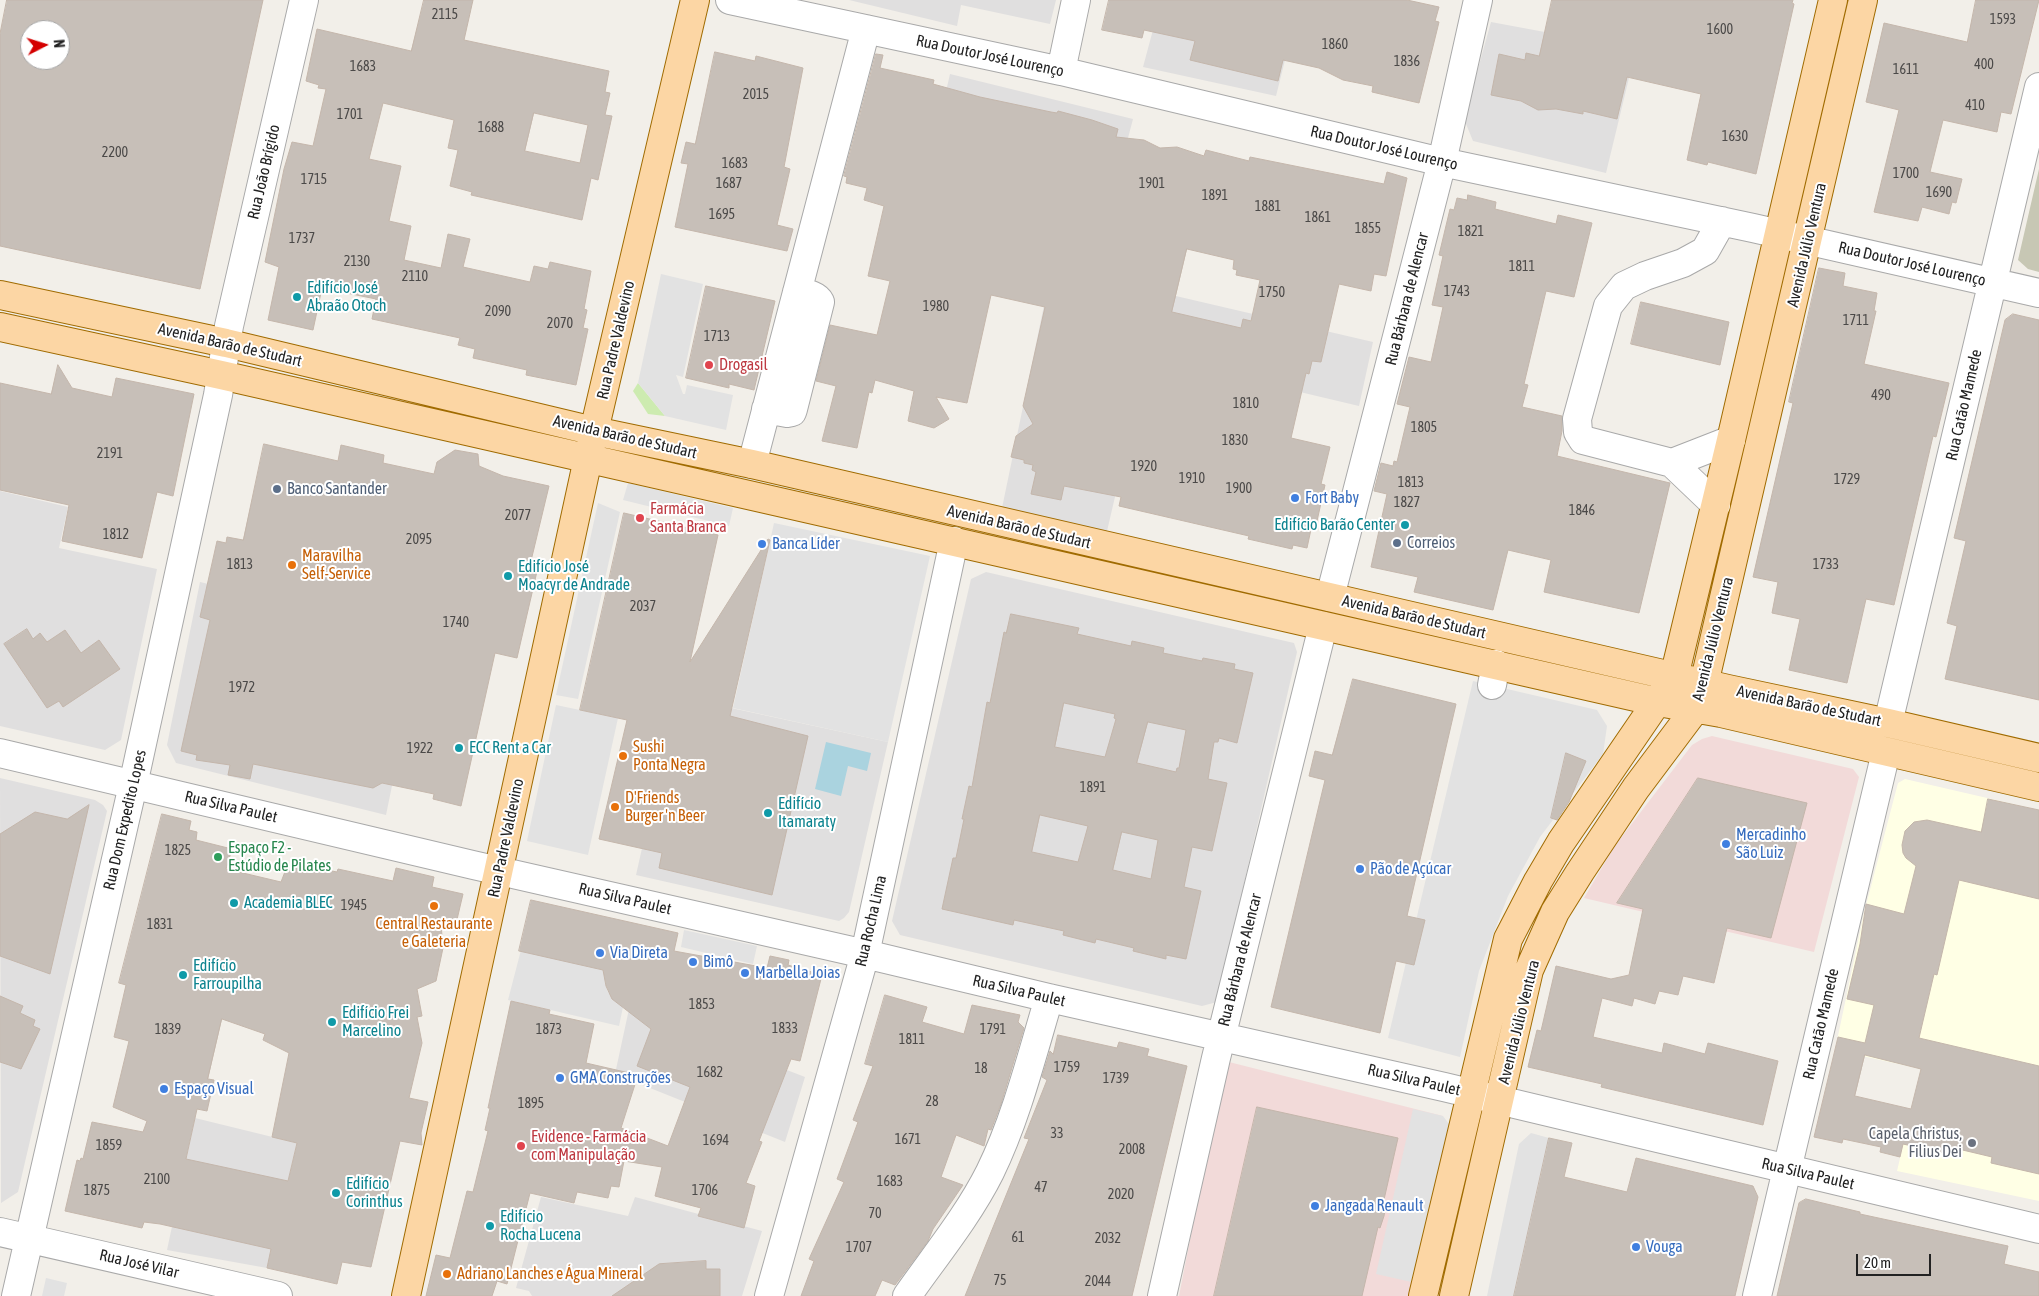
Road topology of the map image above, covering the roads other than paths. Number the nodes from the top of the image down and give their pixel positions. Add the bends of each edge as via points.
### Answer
1 (304, 0) edge
2 (695, 0) edge
3 (730, 0) edge
4 (1076, 0) edge
5 (1478, 0) edge
6 (1832, 0) edge
7 (1863, 0) edge
8 (866, 29) junction
9 (1061, 70) junction
10 (2039, 87) edge
11 (1442, 162) junction
12 (1722, 221) junction
13 (1778, 233) junction
14 (1808, 240) junction
15 (1993, 283) junction
16 (2039, 293) edge
17 (0, 295) edge
18 (0, 327) edge
19 (226, 343) junction
20 (221, 374) junction
21 (594, 430) junction
22 (1731, 440) junction
23 (589, 458) junction
24 (1672, 463) junction
25 (752, 464) junction
26 (1716, 505) junction
27 (954, 541) junction
28 (1330, 597) junction
29 (1323, 626) junction
30 (1674, 677) junction
31 (1700, 696) junction
32 (1658, 702) junction
33 (1888, 723) junction
34 (1886, 752) junction
35 (0, 753) edge
36 (2039, 758) edge
37 (133, 785) junction
38 (2039, 787) edge
39 (499, 871) junction
40 (865, 954) junction
41 (1049, 998) junction
42 (1222, 1036) junction
43 (1470, 1093) junction
44 (1499, 1100) junction
45 (1787, 1169) junction
46 (2039, 1229) edge
47 (0, 1232) edge
48 (30, 1238) junction
49 (16, 1296) edge
50 (278, 1296) edge
51 (406, 1296) edge
52 (769, 1296) edge
53 (907, 1296) edge
54 (1162, 1296) edge
55 (1423, 1296) edge
56 (1454, 1296) edge
57 (1757, 1296) edge

1 - 19 street, Rua João Brígido
2 - 21 main road, Rua Padre Valdevino
3 - 8 street, Rua Doutor José Lourenço
4 - 9 street
5 - 11 street, Rua Bárbara de Alencar
6 - 13 main road, Avenida Júlio Ventura
7 - 14 main road, Avenida Júlio Ventura
8 - 9 street, Rua Doutor José Lourenço
8 - 25 street via 797,292 818,297 820,302 794,409 787,413 766,409
9 - 11 street, Rua Doutor José Lourenço
10 - 15 street, Rua Catão Mamede
11 - 12 street, Rua Doutor José Lourenço
11 - 28 street, Rua Bárbara de Alencar
12 - 13 street, Rua Doutor José Lourenço
12 - 24 street via 1705,251 1624,286 1608,306 1577,419 1578,432 1583,440
13 - 14 street, Rua Doutor José Lourenço
13 - 22 main road, Avenida Júlio Ventura
14 - 15 street, Rua Doutor José Lourenço
14 - 31 main road, Avenida Júlio Ventura
15 - 16 street, Rua Doutor José Lourenço
15 - 33 street, Rua Catão Mamede
17 - 19 main road, Avenida Barão de Studart
18 - 20 main road, Avenida Barão de Studart
19 - 20 street, Rua Dom Expedito Lopes
19 - 21 main road, Avenida Barão de Studart
20 - 23 main road, Avenida Barão de Studart
20 - 37 street, Rua Dom Expedito Lopes
21 - 23 main road, Rua Padre Valdevino
21 - 25 main road, Avenida Barão de Studart
22 - 24 street
22 - 26 main road, Avenida Júlio Ventura
23 - 27 main road, Avenida Barão de Studart
23 - 39 main road, Rua Padre Valdevino
24 - 26 street
25 - 28 main road, Avenida Barão de Studart
26 - 30 main road, Avenida Júlio Ventura
27 - 29 main road, Avenida Barão de Studart
27 - 40 street, Rua Rocha Lima
28 - 30 main road, Avenida Barão de Studart
29 - 32 main road, Avenida Barão de Studart via 1494,675
29 - 42 street, Rua Bárbara de Alencar
30 - 31 main road, Avenida Barão de Studart
30 - 32 main road, Avenida Júlio Ventura
31 - 32 main road, Avenida Barão de Studart
31 - 33 main road, Avenida Barão de Studart
31 - 34 main road, Avenida Barão de Studart
31 - 44 main road, Avenida Júlio Ventura via 1594,848 1555,912 1529,970
32 - 43 main road, Avenida Júlio Ventura via 1561,842 1508,940
33 - 36 main road, Avenida Barão de Studart
34 - 38 main road, Avenida Barão de Studart
34 - 45 street, Rua Catão Mamede
35 - 37 street, Rua Silva Paulet
37 - 39 street, Rua Silva Paulet
37 - 48 street, Rua Dom Expedito Lopes
39 - 40 street, Rua Silva Paulet
39 - 51 main road, Rua Padre Valdevino
40 - 41 street, Rua Silva Paulet
40 - 52 street, Rua Rocha Lima
41 - 42 street, Rua Silva Paulet
41 - 53 street via 1004,1142 989,1174
42 - 43 street, Rua Silva Paulet
42 - 54 street, Rua Bárbara de Alencar
43 - 44 street, Rua Silva Paulet
43 - 55 main road, Avenida Júlio Ventura
44 - 45 street, Rua Silva Paulet
44 - 56 main road, Avenida Júlio Ventura
45 - 46 street, Rua Silva Paulet
45 - 57 street, Rua Catão Mamede
47 - 48 street, Rua José Vilar
48 - 49 street, Rua Dom Expedito Lopes
48 - 50 street, Rua José Vilar

